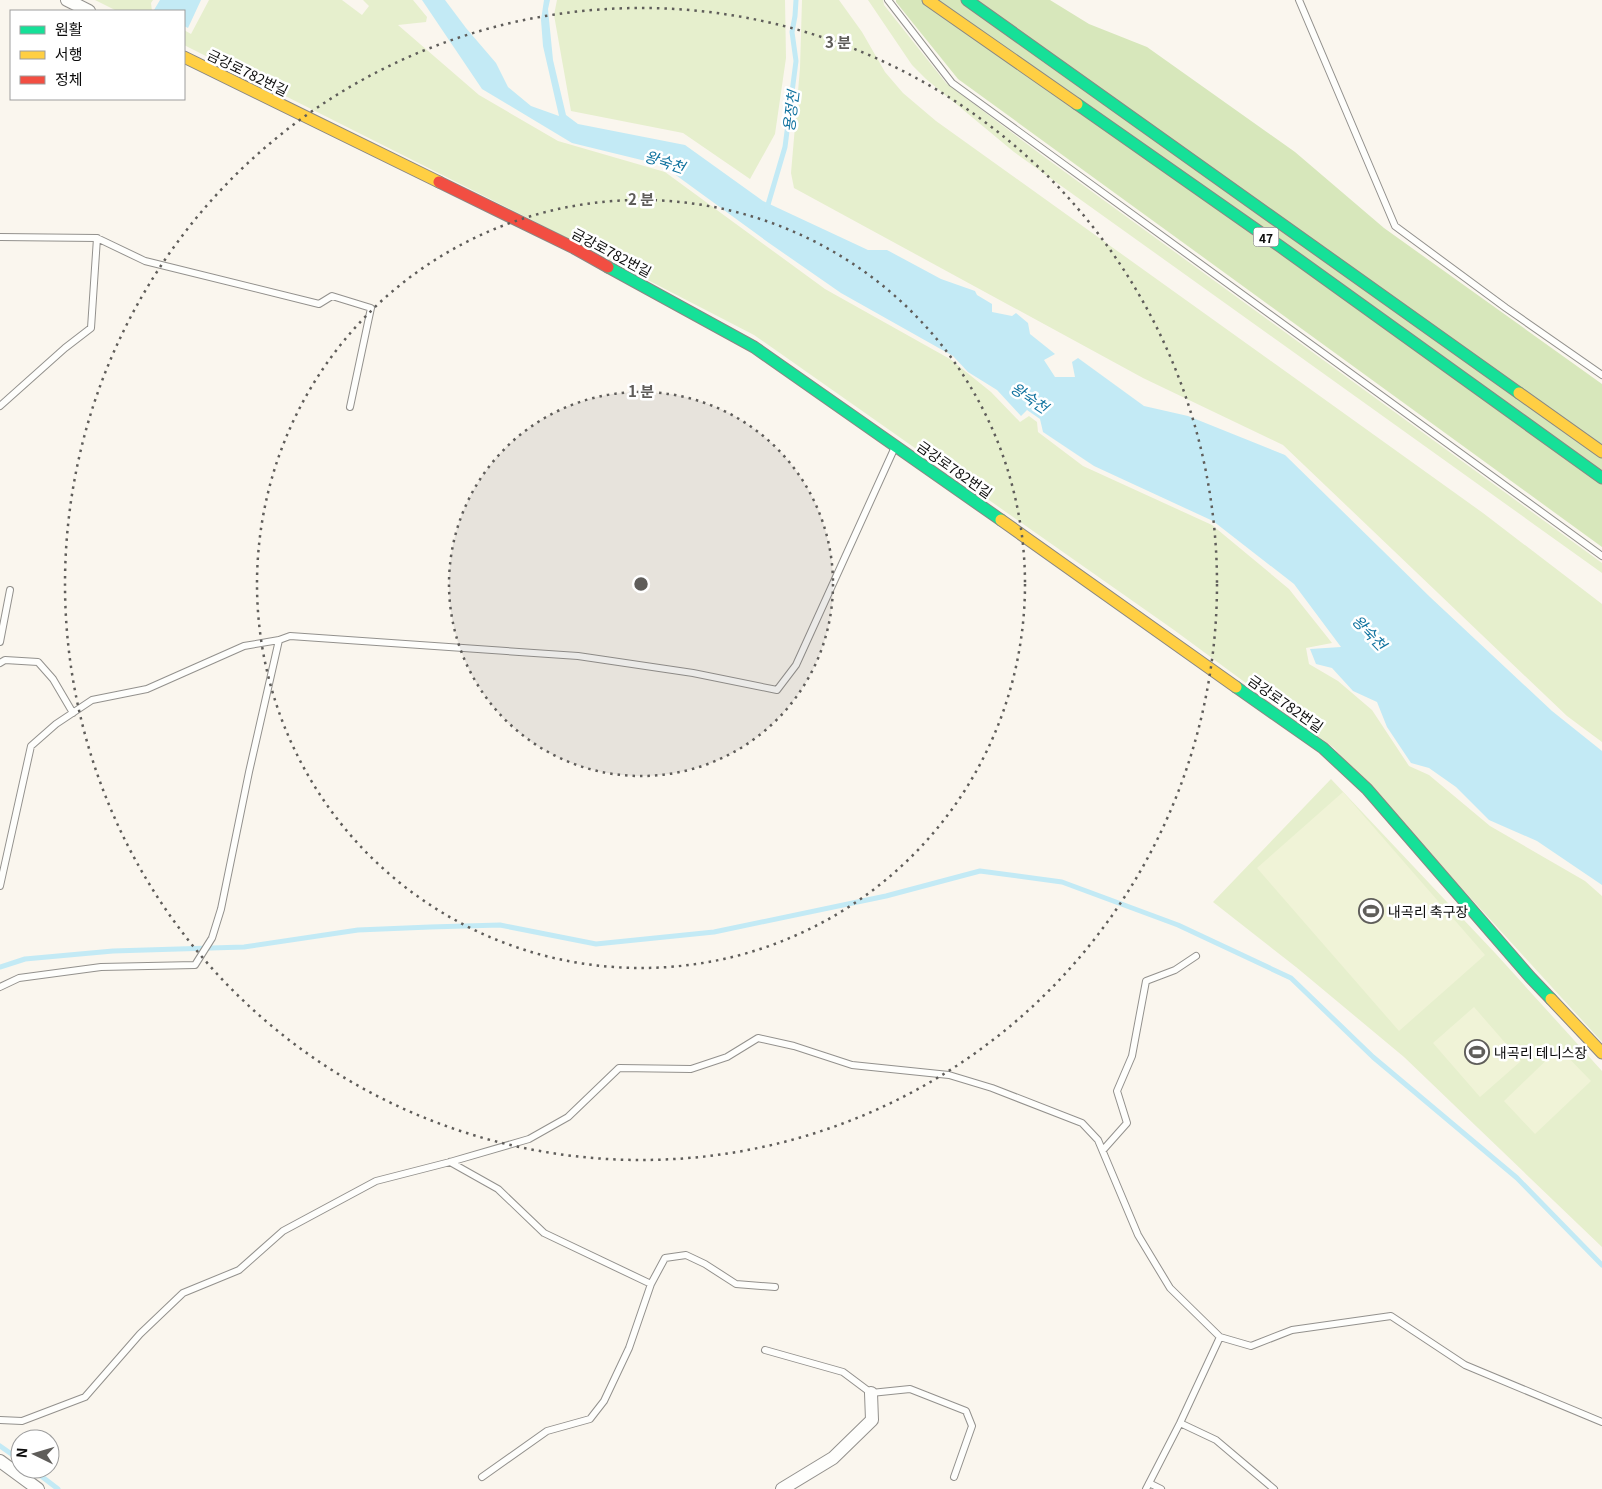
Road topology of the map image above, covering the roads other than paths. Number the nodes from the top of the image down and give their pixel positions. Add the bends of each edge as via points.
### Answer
1 (66, 0) edge
2 (888, 0) edge
3 (928, 0) edge
4 (967, 0) edge
5 (1299, 0) edge
6 (88, 10) edge
7 (185, 57) edge
8 (0, 236) edge
9 (97, 238) junction
10 (1602, 375) edge
11 (0, 406) edge
12 (350, 407) dead end
13 (896, 445) junction
14 (1602, 452) edge
15 (1602, 478) edge
16 (1602, 556) edge
17 (10, 590) dead end
18 (279, 640) junction
19 (0, 642) edge
20 (0, 663) edge
21 (72, 713) junction
22 (0, 886) edge
23 (1196, 956) dead end
24 (0, 987) edge
25 (1602, 1053) edge
26 (1102, 1150) junction
27 (450, 1162) junction
28 (651, 1284) junction
29 (775, 1287) dead end
30 (1220, 1337) junction
31 (765, 1350) dead end
32 (871, 1393) junction
33 (0, 1420) edge
34 (1602, 1422) edge
35 (1180, 1423) junction
36 (0, 1461) edge
37 (482, 1477) dead end
38 (954, 1477) dead end
39 (1148, 1486) edge
40 (38, 1489) edge
41 (782, 1489) edge
42 (1161, 1489) edge
43 (1274, 1489) edge

1 - 6 street
2 - 16 lane via 952,83
3 - 15 main road, 47
4 - 14 main road, 47
5 - 10 lane via 1395,226
7 - 13 main road, 금강로782번길 via 574,248 754,347
8 - 9 lane
9 - 11 lane via 91,328
9 - 12 lane via 145,261 319,304 332,296 371,308
13 - 18 lane via 796,664 777,690 693,673 578,656 290,636
13 - 25 main road, 금강로782번길 via 1323,748 1367,789 1530,977
17 - 19 lane
18 - 21 lane via 244,646 147,689 92,700
18 - 24 lane via 222,909 212,938 195,965 101,967 19,978
20 - 21 lane via 5,660 38,662 53,679
21 - 22 lane via 31,746
23 - 26 lane via 1175,970 1146,981 1132,1056 1117,1092 1127,1122
26 - 27 lane via 1098,1140 1082,1123 992,1088 949,1075 852,1065 758,1038 727,1057 691,1069 619,1068 568,1117 529,1140
26 - 30 lane via 1138,1235 1170,1288
27 - 28 lane via 498,1189 544,1234
27 - 33 lane via 376,1180 283,1231 239,1270 182,1293 140,1334 85,1397 22,1421
28 - 29 lane via 665,1258 686,1255 736,1284
28 - 37 lane via 629,1348 604,1401 590,1419 547,1431
30 - 34 lane via 1251,1346 1292,1330 1391,1316 1465,1365
30 - 35 lane
31 - 32 lane via 843,1372
32 - 38 lane via 910,1389 966,1411 972,1426
32 - 41 street via 872,1420 833,1458
35 - 39 lane
35 - 43 lane via 1216,1440
36 - 40 street
39 - 42 lane

